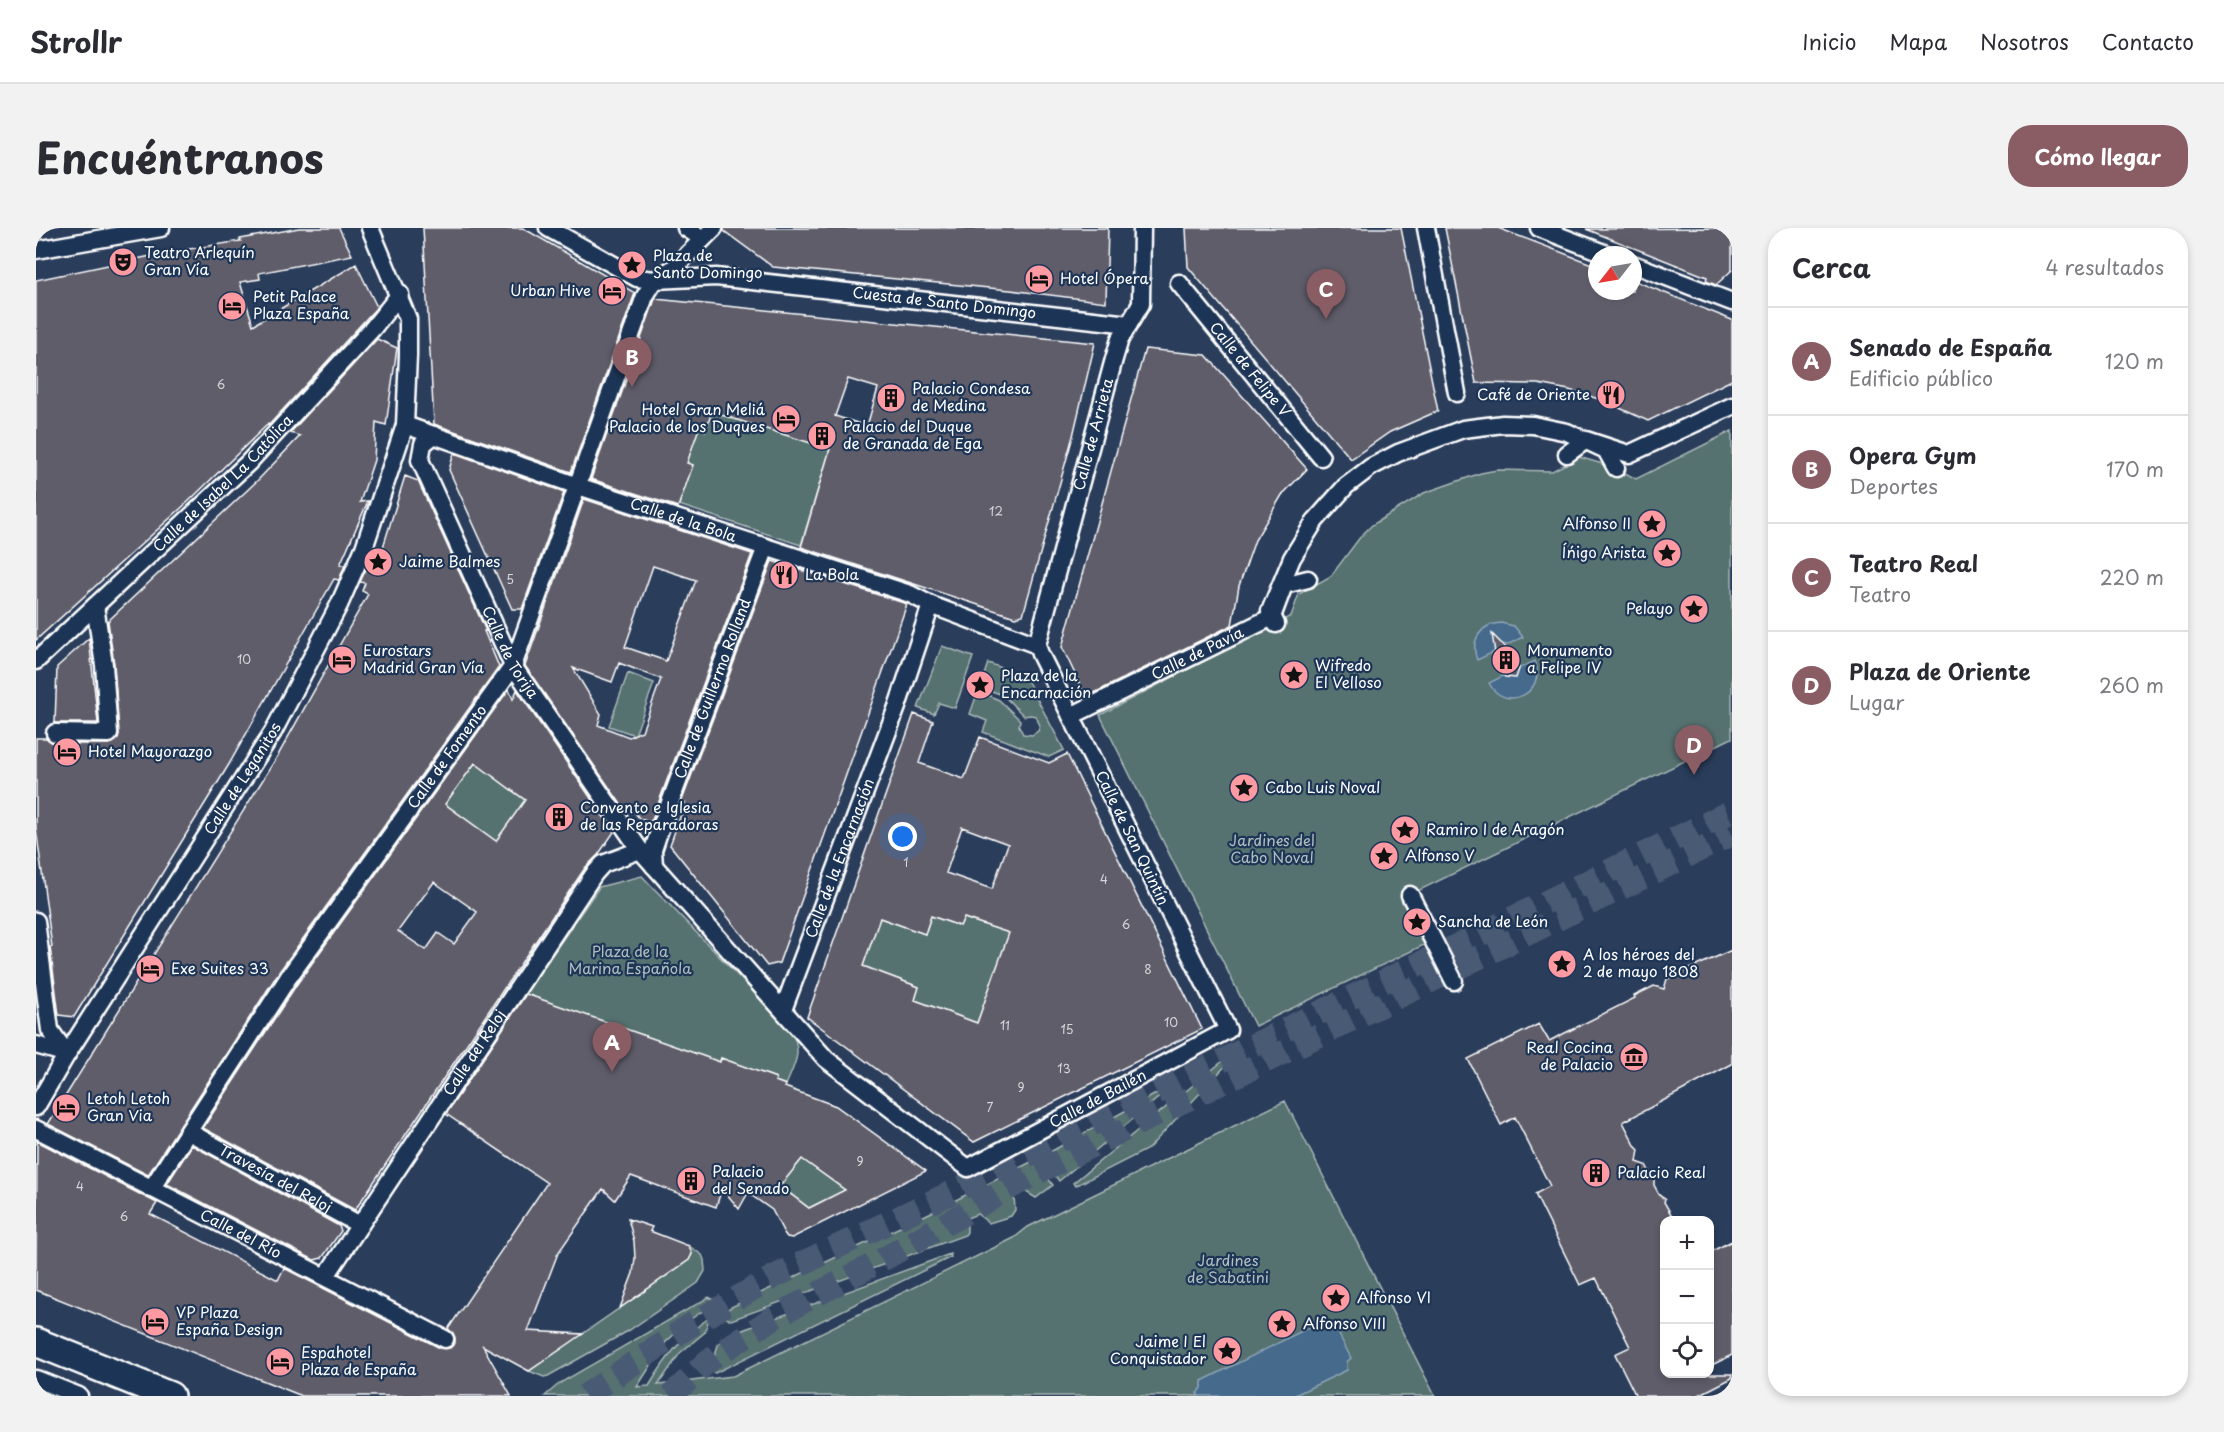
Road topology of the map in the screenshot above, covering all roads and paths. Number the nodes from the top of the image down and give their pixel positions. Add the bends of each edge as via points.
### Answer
1 (161, 228) edge
2 (370, 228) edge
3 (548, 228) edge
4 (686, 228) edge
5 (1142, 228) edge
6 (1426, 228) edge
7 (1549, 230) edge
8 (708, 234) edge
9 (1588, 246) edge
10 (36, 250) edge
11 (1642, 267) edge
12 (655, 280) junction
13 (1179, 283) dead end
14 (400, 294) junction
15 (1732, 302) edge
16 (1129, 324) junction
17 (1457, 393) dead end
18 (1732, 406) edge
19 (405, 425) junction
20 (434, 435) junction
21 (1586, 440) junction
22 (1567, 454) dead end
23 (394, 455) junction
24 (1321, 456) dead end
25 (420, 460) junction
26 (1616, 468) dead end
27 (578, 486) junction
28 (766, 547) junction
29 (1308, 579) dead end
30 (931, 605) junction
31 (95, 606) junction
32 (1274, 621) junction
33 (1037, 645) junction
34 (36, 661) edge
35 (513, 666) junction
36 (1071, 716) junction
37 (55, 733) dead end
38 (627, 832) junction
39 (659, 832) junction
40 (640, 850) junction
41 (654, 866) junction
42 (1410, 895) dead end
43 (36, 921) edge
44 (1454, 981) dead end
45 (783, 1011) junction
46 (50, 1030) junction
47 (1228, 1030) joint
48 (36, 1044) edge
49 (67, 1054) junction
50 (36, 1107) edge
51 (36, 1129) edge
52 (189, 1132) junction
53 (151, 1189) junction
54 (360, 1225) junction
55 (326, 1276) junction
56 (445, 1339) dead end
57 (36, 1341) edge
58 (36, 1379) edge
59 (79, 1396) edge
60 (170, 1396) edge

1 - 10 street
2 - 14 street
3 - 12 street via 637,278
4 - 8 street
5 - 16 street, Calle de Arrieta via 1141,304
6 - 17 street
7 - 9 street
8 - 12 street via 674,268
11 - 15 street
12 - 16 street, Cuesta de Santo Domingo via 716,277
12 - 27 street, Calle de Fomento via 645,296
13 - 24 street, Calle de Felipe V
14 - 19 street via 408,319
14 - 31 street, Calle de Isabel La Católica via 248,463
16 - 33 street, Calle de Arrieta via 1114,359
18 - 21 street via 1629,454
19 - 20 street, Calle de la Bola
19 - 23 street, Calle de Leganitos
20 - 25 street via 423,444
20 - 27 street, Calle de la Bola
21 - 22 street
21 - 26 street via 1606,450
21 - 32 street via 1533,425 1462,429 1371,467 1315,521 1292,558 1270,611
23 - 25 street
23 - 49 street, Calle de Leganitos via 351,579 273,732
25 - 35 street, Calle de Torija
27 - 28 street, Calle de la Bola
27 - 35 street, Calle de Fomento
28 - 30 street, Calle de la Bola via 910,594
28 - 39 street, Calle de Guillermo Rolland
29 - 32 street via 1284,585
30 - 33 street
30 - 45 street, Calle de la Encarnación
31 - 34 street, Calle de Isabel La Católica
31 - 37 street via 108,734
32 - 36 street, Calle de Pavía
33 - 36 street, Calle de San Quintín
35 - 38 street, Calle de Torija
35 - 52 street, Calle de Fomento via 288,978
36 - 47 street, Calle de San Quintín
38 - 39 street via 638,837
38 - 40 street, Calle de Torija
39 - 41 street, Calle de Guillermo Rolland via 653,850
40 - 41 street
40 - 54 street, Calle del Reloj via 603,864 594,873
41 - 45 street
42 - 44 street
43 - 46 street
45 - 47 street, Calle de Bailén via 826,1059 968,1168
46 - 48 street
46 - 49 street
48 - 49 street
49 - 50 street, Calle de Leganitos
51 - 53 street, Calle del Río
52 - 53 street, Calle de Fomento
52 - 54 street, Travesía del Reloj
53 - 55 street, Calle del Río
54 - 55 street, Calle del Reloj
55 - 56 street, Calle del Río
57 - 60 main road
58 - 59 street

